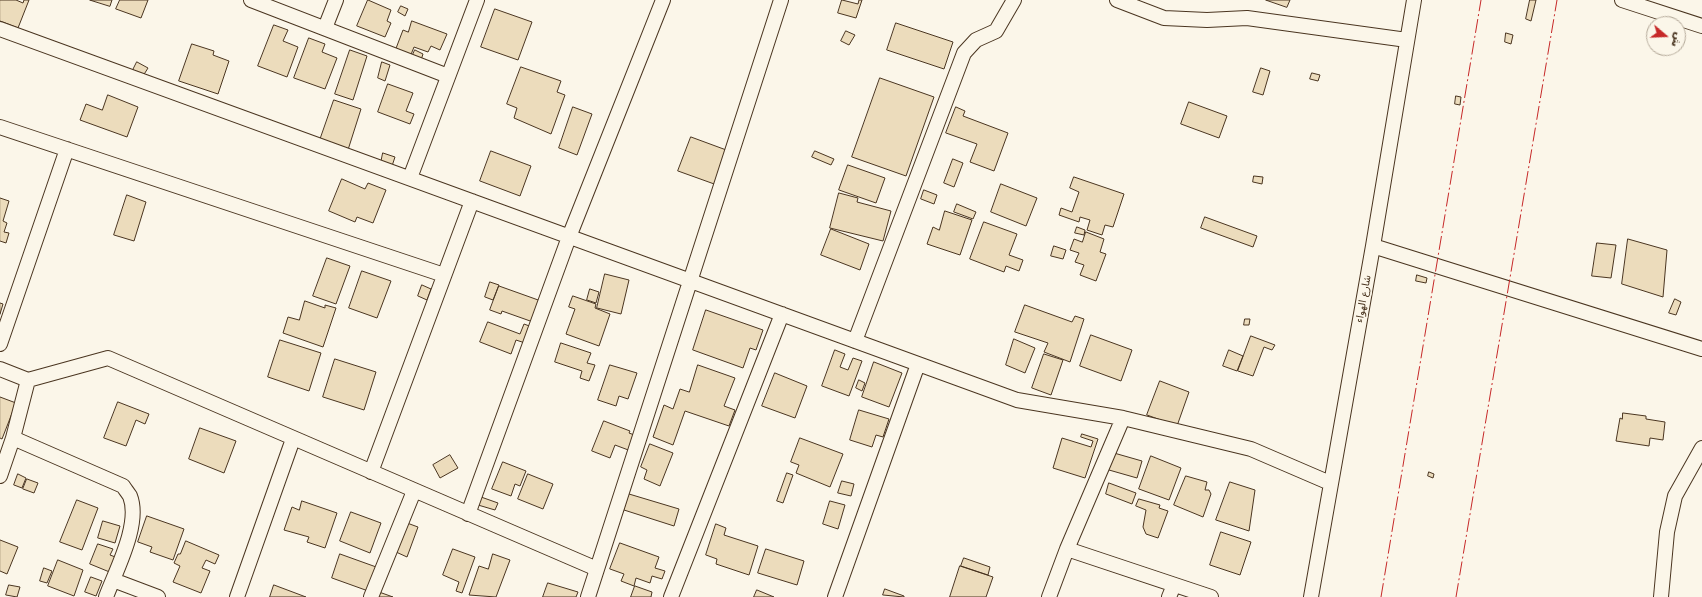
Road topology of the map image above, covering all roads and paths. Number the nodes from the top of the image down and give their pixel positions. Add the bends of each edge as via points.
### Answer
1 (251, 0) edge
2 (336, 0) edge
3 (477, 0) edge
4 (663, 0) edge
5 (781, 0) edge
6 (1014, 0) edge
7 (1117, 0) edge
8 (1414, 0) edge
9 (1622, 0) edge
10 (1702, 26) edge
11 (325, 28) junction
12 (0, 29) edge
13 (1407, 40) junction
14 (448, 76) junction
15 (0, 127) edge
16 (67, 149) junction
17 (410, 178) junction
18 (472, 201) junction
19 (569, 237) junction
20 (1373, 246) junction
21 (444, 275) junction
22 (690, 281) junction
23 (782, 314) junction
24 (855, 341) junction
25 (0, 344) edge
26 (1702, 349) edge
27 (918, 364) junction
28 (0, 369) edge
29 (28, 380) junction
30 (1123, 418) junction
31 (13, 438) junction
32 (293, 439) junction
33 (1702, 448) edge
34 (371, 472) junction
35 (0, 476) edge
36 (1330, 483) junction
37 (414, 491) junction
38 (468, 514) junction
39 (1067, 549) junction
40 (597, 569) junction
41 (113, 580) junction
42 (1172, 591) edge
43 (106, 597) edge
44 (158, 597) edge
45 (237, 597) edge
46 (371, 597) edge
47 (588, 597) edge
48 (671, 597) edge
49 (835, 597) edge
50 (1049, 597) edge
51 (1211, 597) edge
52 (1311, 597) edge
53 (1661, 597) edge

1 - 11 street
2 - 11 street
3 - 14 street
4 - 19 street
5 - 22 street
6 - 24 street via 996,31 976,40 964,53
7 - 13 street via 1164,18 1247,18
8 - 13 street, شارع الهواء
9 - 10 street
11 - 14 street
12 - 17 street
13 - 20 street, شارع الهواء
14 - 17 street
15 - 16 street
16 - 21 street
16 - 25 street
17 - 18 street
18 - 19 street
18 - 21 street
19 - 22 street
19 - 38 street
20 - 26 street
20 - 36 street, شارع الهواء
21 - 34 street
22 - 23 street
22 - 40 street
23 - 24 street
23 - 48 street
24 - 27 street
27 - 30 street via 1016,400
27 - 49 street
28 - 29 street
29 - 31 street
29 - 32 street via 108,358
30 - 36 street via 1251,449
30 - 39 street
31 - 35 street
31 - 41 street via 123,486 130,496 132,527
32 - 34 street
32 - 45 street
33 - 53 street via 1675,496 1667,532
34 - 37 street
36 - 52 street, شارع الهواء
37 - 38 street
37 - 46 street
38 - 40 street
39 - 42 street
39 - 50 street
40 - 47 street
41 - 43 street
41 - 44 street
42 - 51 street

